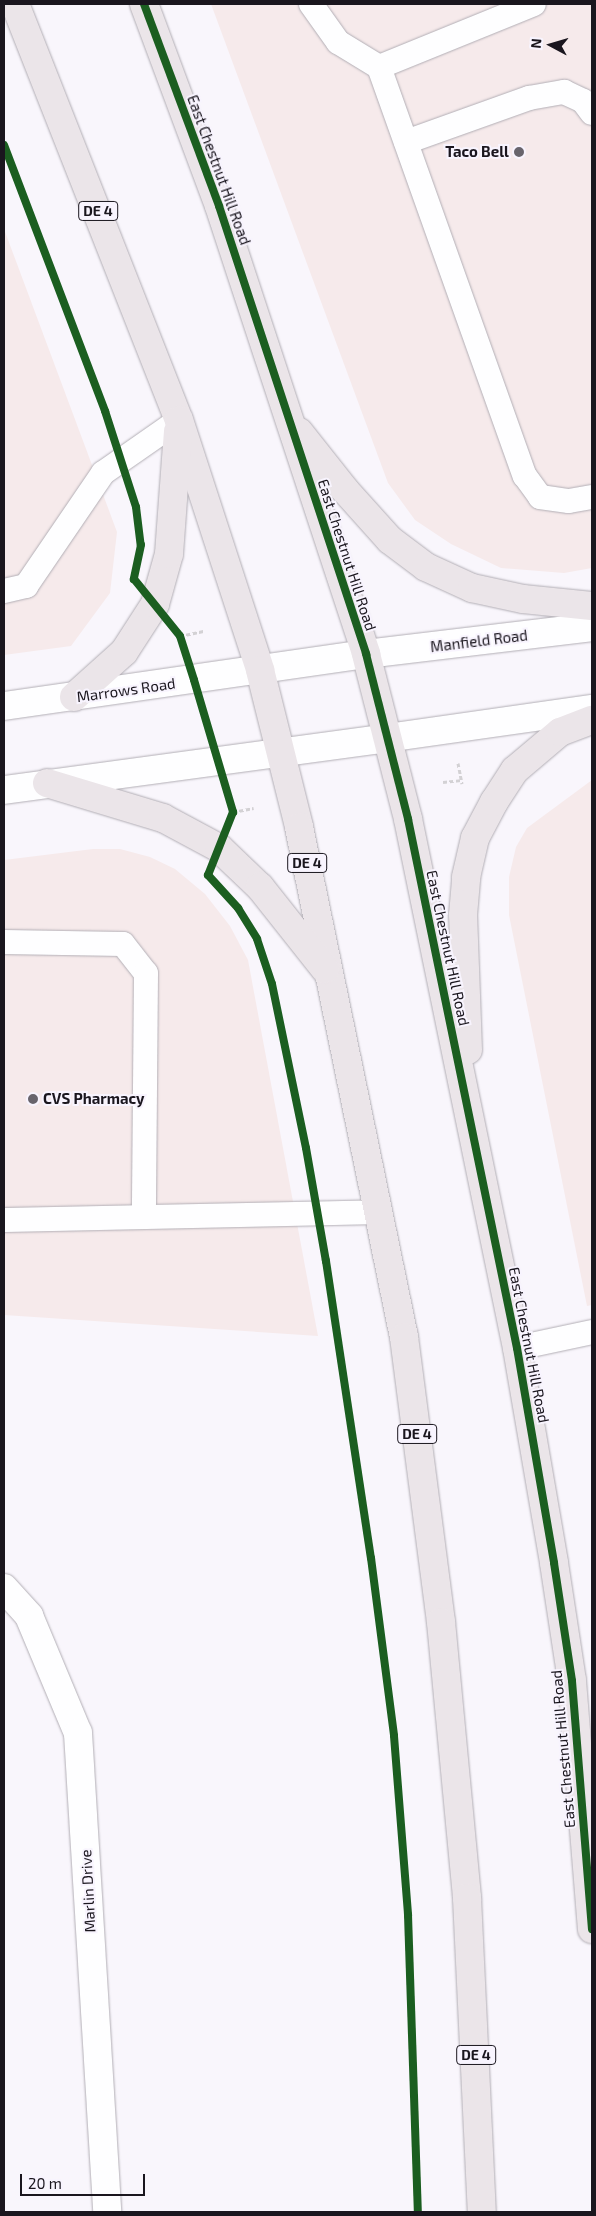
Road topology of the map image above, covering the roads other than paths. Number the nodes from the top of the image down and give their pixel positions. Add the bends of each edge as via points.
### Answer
1 (16, 4) edge
2 (130, 4) edge
3 (144, 4) edge
4 (311, 4) edge
5 (534, 4) edge
6 (168, 68) junction
7 (380, 68) junction
8 (592, 113) edge
9 (406, 142) junction
10 (288, 419) junction
11 (179, 420) junction
12 (592, 497) edge
13 (4, 591) edge
14 (592, 606) edge
15 (592, 627) edge
16 (366, 654) junction
17 (260, 670) junction
18 (74, 697) junction
19 (4, 706) edge
20 (592, 708) edge
21 (592, 720) edge
22 (387, 738) junction
23 (280, 752) junction
24 (47, 783) junction
25 (4, 790) edge
26 (4, 942) edge
27 (330, 975) junction
28 (469, 1117) junction
29 (380, 1212) junction
30 (144, 1217) junction
31 (4, 1220) edge
32 (592, 1332) edge
33 (517, 1348) junction
34 (4, 1588) edge
35 (592, 1929) edge
36 (482, 2211) edge
37 (107, 2212) edge

1 - 11 main road, DE 4
2 - 6 main road
3 - 6 main road, East Chestnut Hill Road
4 - 7 lane via 338,42
5 - 7 lane
6 - 10 main road, East Chestnut Hill Road via 219,206
7 - 9 lane
8 - 9 lane via 583,101 564,92 529,98
9 - 12 lane via 525,476 540,497 569,501
10 - 14 main road via 390,540 426,567 472,588 524,599
10 - 16 main road, East Chestnut Hill Road
11 - 13 lane via 103,473 26,586
11 - 17 main road, DE 4
11 - 18 main road via 169,554 155,604 124,652
15 - 16 street, Manfield Road
16 - 17 street, Marrows Road
16 - 22 main road, East Chestnut Hill Road
17 - 18 street, Marrows Road
17 - 23 main road, DE 4
18 - 19 street, Marrows Road
20 - 22 street
21 - 28 main road via 560,732 515,770 475,838 466,877 463,915
22 - 23 street
22 - 28 main road, East Chestnut Hill Road via 408,819
23 - 24 street
23 - 27 main road, DE 4
24 - 25 street
24 - 27 main road via 163,818 219,848 260,887
26 - 30 lane via 123,944 146,973
27 - 29 main road, DE 4
28 - 33 main road, East Chestnut Hill Road
29 - 30 lane
29 - 36 main road, DE 4 via 404,1336 441,1622 467,1898
30 - 31 lane
32 - 33 lane
33 - 35 main road, East Chestnut Hill Road via 572,1681
34 - 37 street, Marlin Drive via 29,1616 78,1733

